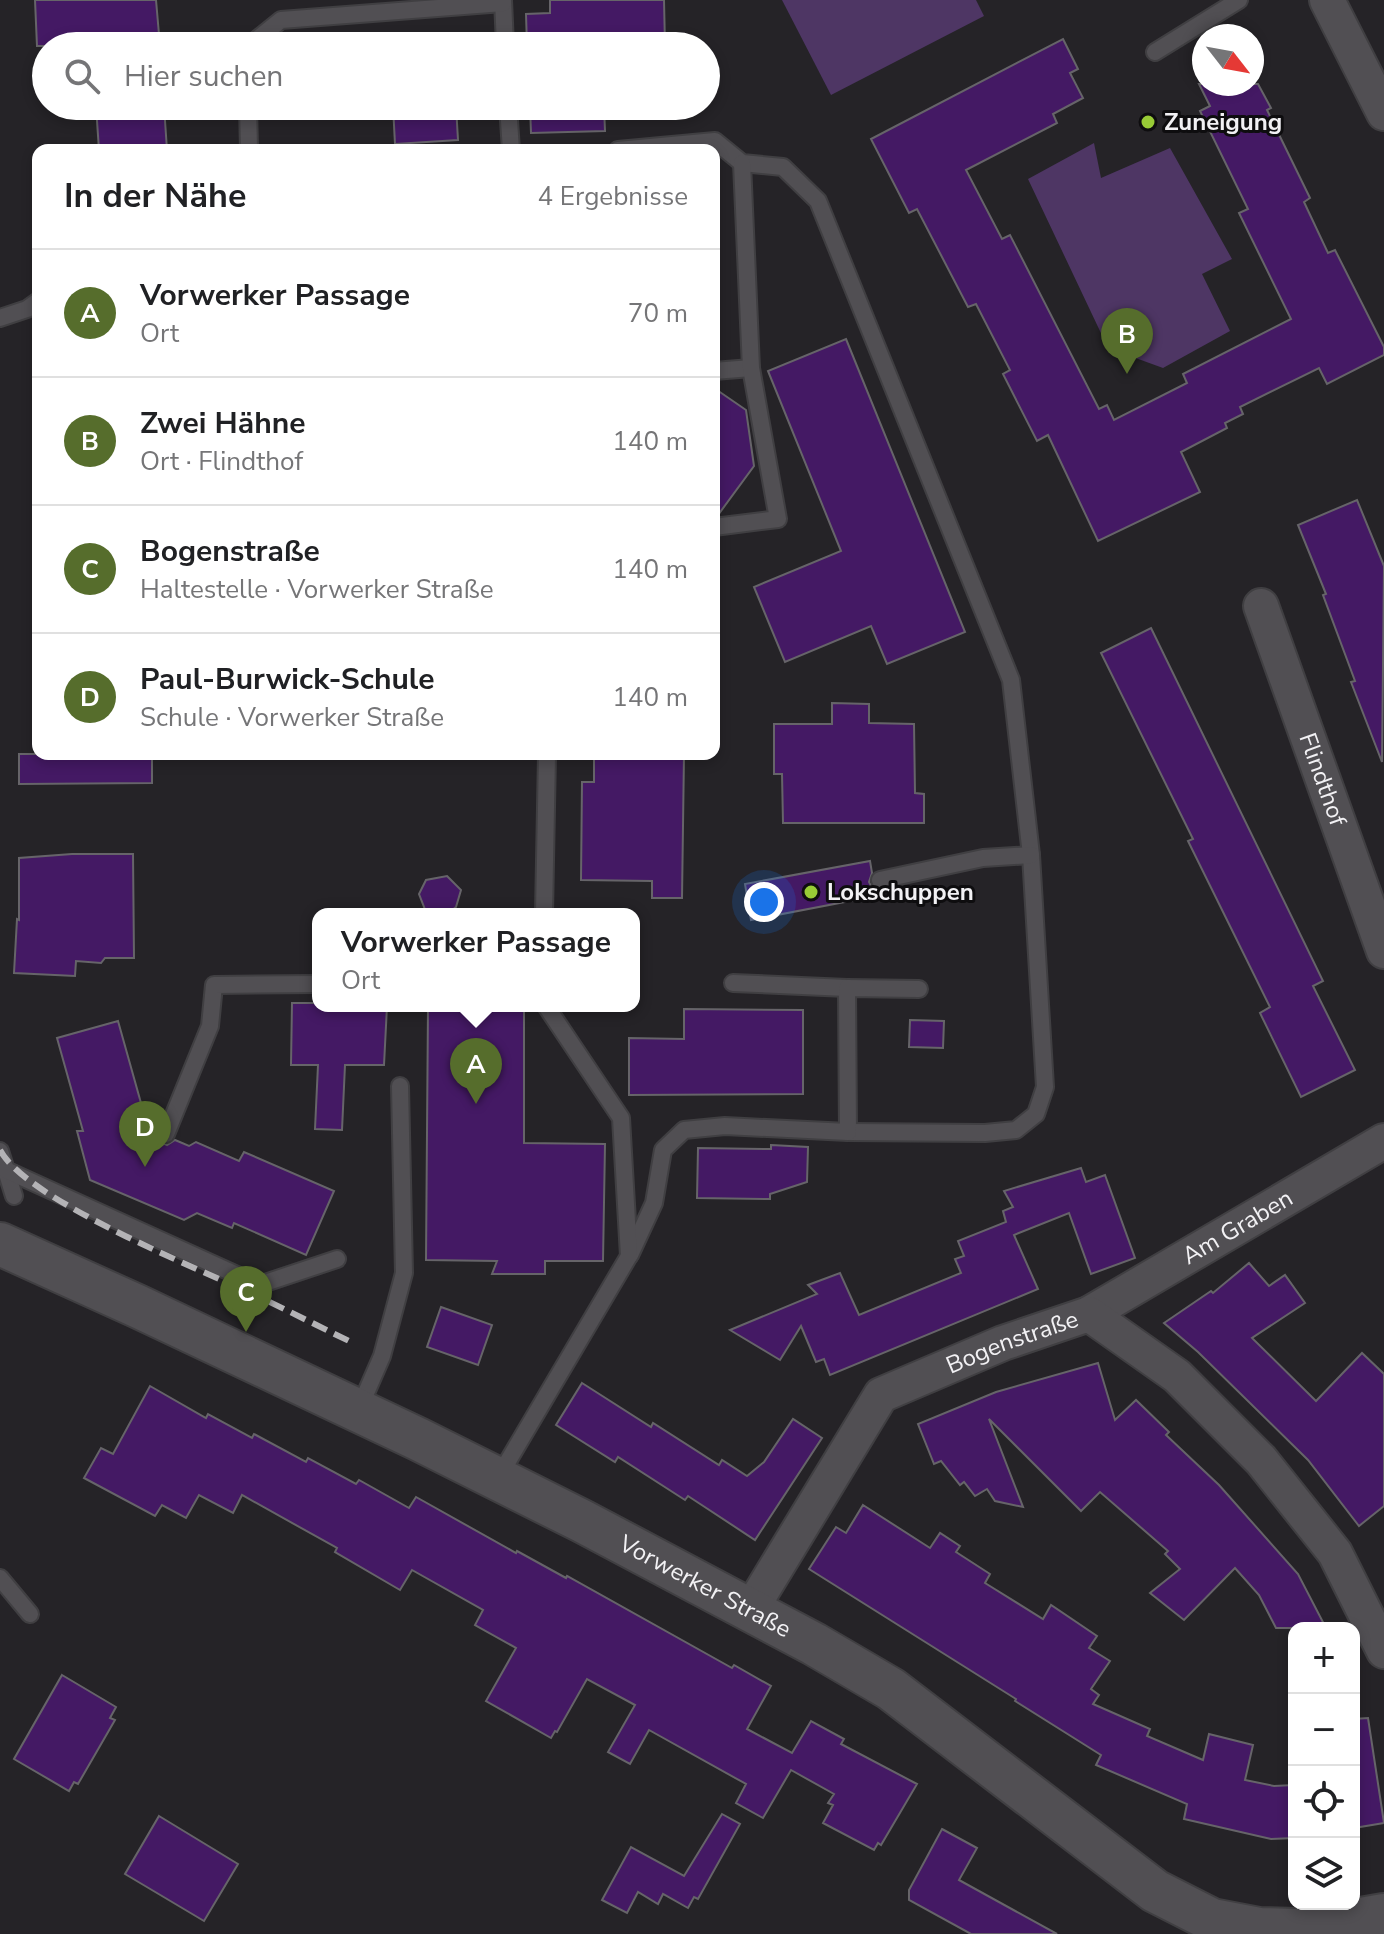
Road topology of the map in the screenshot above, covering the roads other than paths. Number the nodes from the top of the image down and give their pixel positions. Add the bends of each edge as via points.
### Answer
1 (1239, 0) edge
2 (1327, 0) edge
3 (503, 2) edge
4 (266, 32) edge
5 (504, 32) edge
6 (1155, 52) dead end
7 (1384, 113) edge
8 (248, 120) edge
9 (509, 120) edge
10 (249, 144) edge
11 (511, 144) edge
12 (683, 144) edge
13 (719, 144) edge
14 (720, 145) edge
15 (742, 163) junction
16 (32, 304) edge
17 (0, 318) edge
18 (751, 368) junction
19 (720, 371) edge
20 (720, 526) edge
21 (1261, 606) dead end
22 (547, 760) edge
23 (1031, 855) junction
24 (880, 880) dead end
25 (544, 908) edge
26 (1384, 951) edge
27 (733, 983) dead end
28 (312, 984) edge
29 (847, 988) junction
30 (919, 989) dead end
31 (550, 1012) edge
32 (400, 1086) dead end
33 (848, 1132) junction
34 (166, 1134) dead end
35 (1384, 1141) edge
36 (0, 1151) edge
37 (6, 1170) junction
38 (14, 1196) dead end
39 (0, 1244) edge
40 (629, 1256) junction
41 (337, 1259) dead end
42 (1089, 1314) junction
43 (359, 1411) junction
44 (497, 1479) junction
45 (0, 1578) edge
46 (751, 1609) junction
47 (30, 1614) dead end
48 (1384, 1651) edge
49 (1384, 1915) edge
50 (1210, 1927) edge

1 - 6 lane
2 - 7 street
3 - 4 lane via 281,20
3 - 5 lane
8 - 10 lane
9 - 11 lane
12 - 13 lane
14 - 15 lane
15 - 18 lane
15 - 23 lane via 783,167 818,201 1011,680
16 - 17 lane
18 - 19 lane
18 - 20 lane via 778,519
21 - 26 street, Flindthof
22 - 25 lane
23 - 24 lane via 983,858
23 - 33 lane via 1045,1087 1036,1114 1016,1130 985,1133
27 - 29 lane
28 - 34 lane via 214,985 210,1026
29 - 30 lane
29 - 33 lane
31 - 40 lane via 621,1118
32 - 43 lane via 404,1273 382,1356
33 - 40 lane via 725,1126 684,1130 663,1150 654,1203
35 - 42 street, Am Graben
36 - 37 lane
37 - 38 lane
37 - 41 lane via 259,1285
39 - 43 street, Vorwerker Straße
40 - 44 lane
42 - 46 street, Bogenstraße via 1003,1343 881,1395
42 - 48 street, Bogenstraße via 1177,1376 1261,1460 1335,1553
43 - 44 street, Vorwerker Straße
44 - 46 street, Vorwerker Straße
45 - 47 lane
46 - 50 street, Vorwerker Straße via 891,1689 1155,1891
49 - 50 street, Vorwerker Straße via 1297,1930

